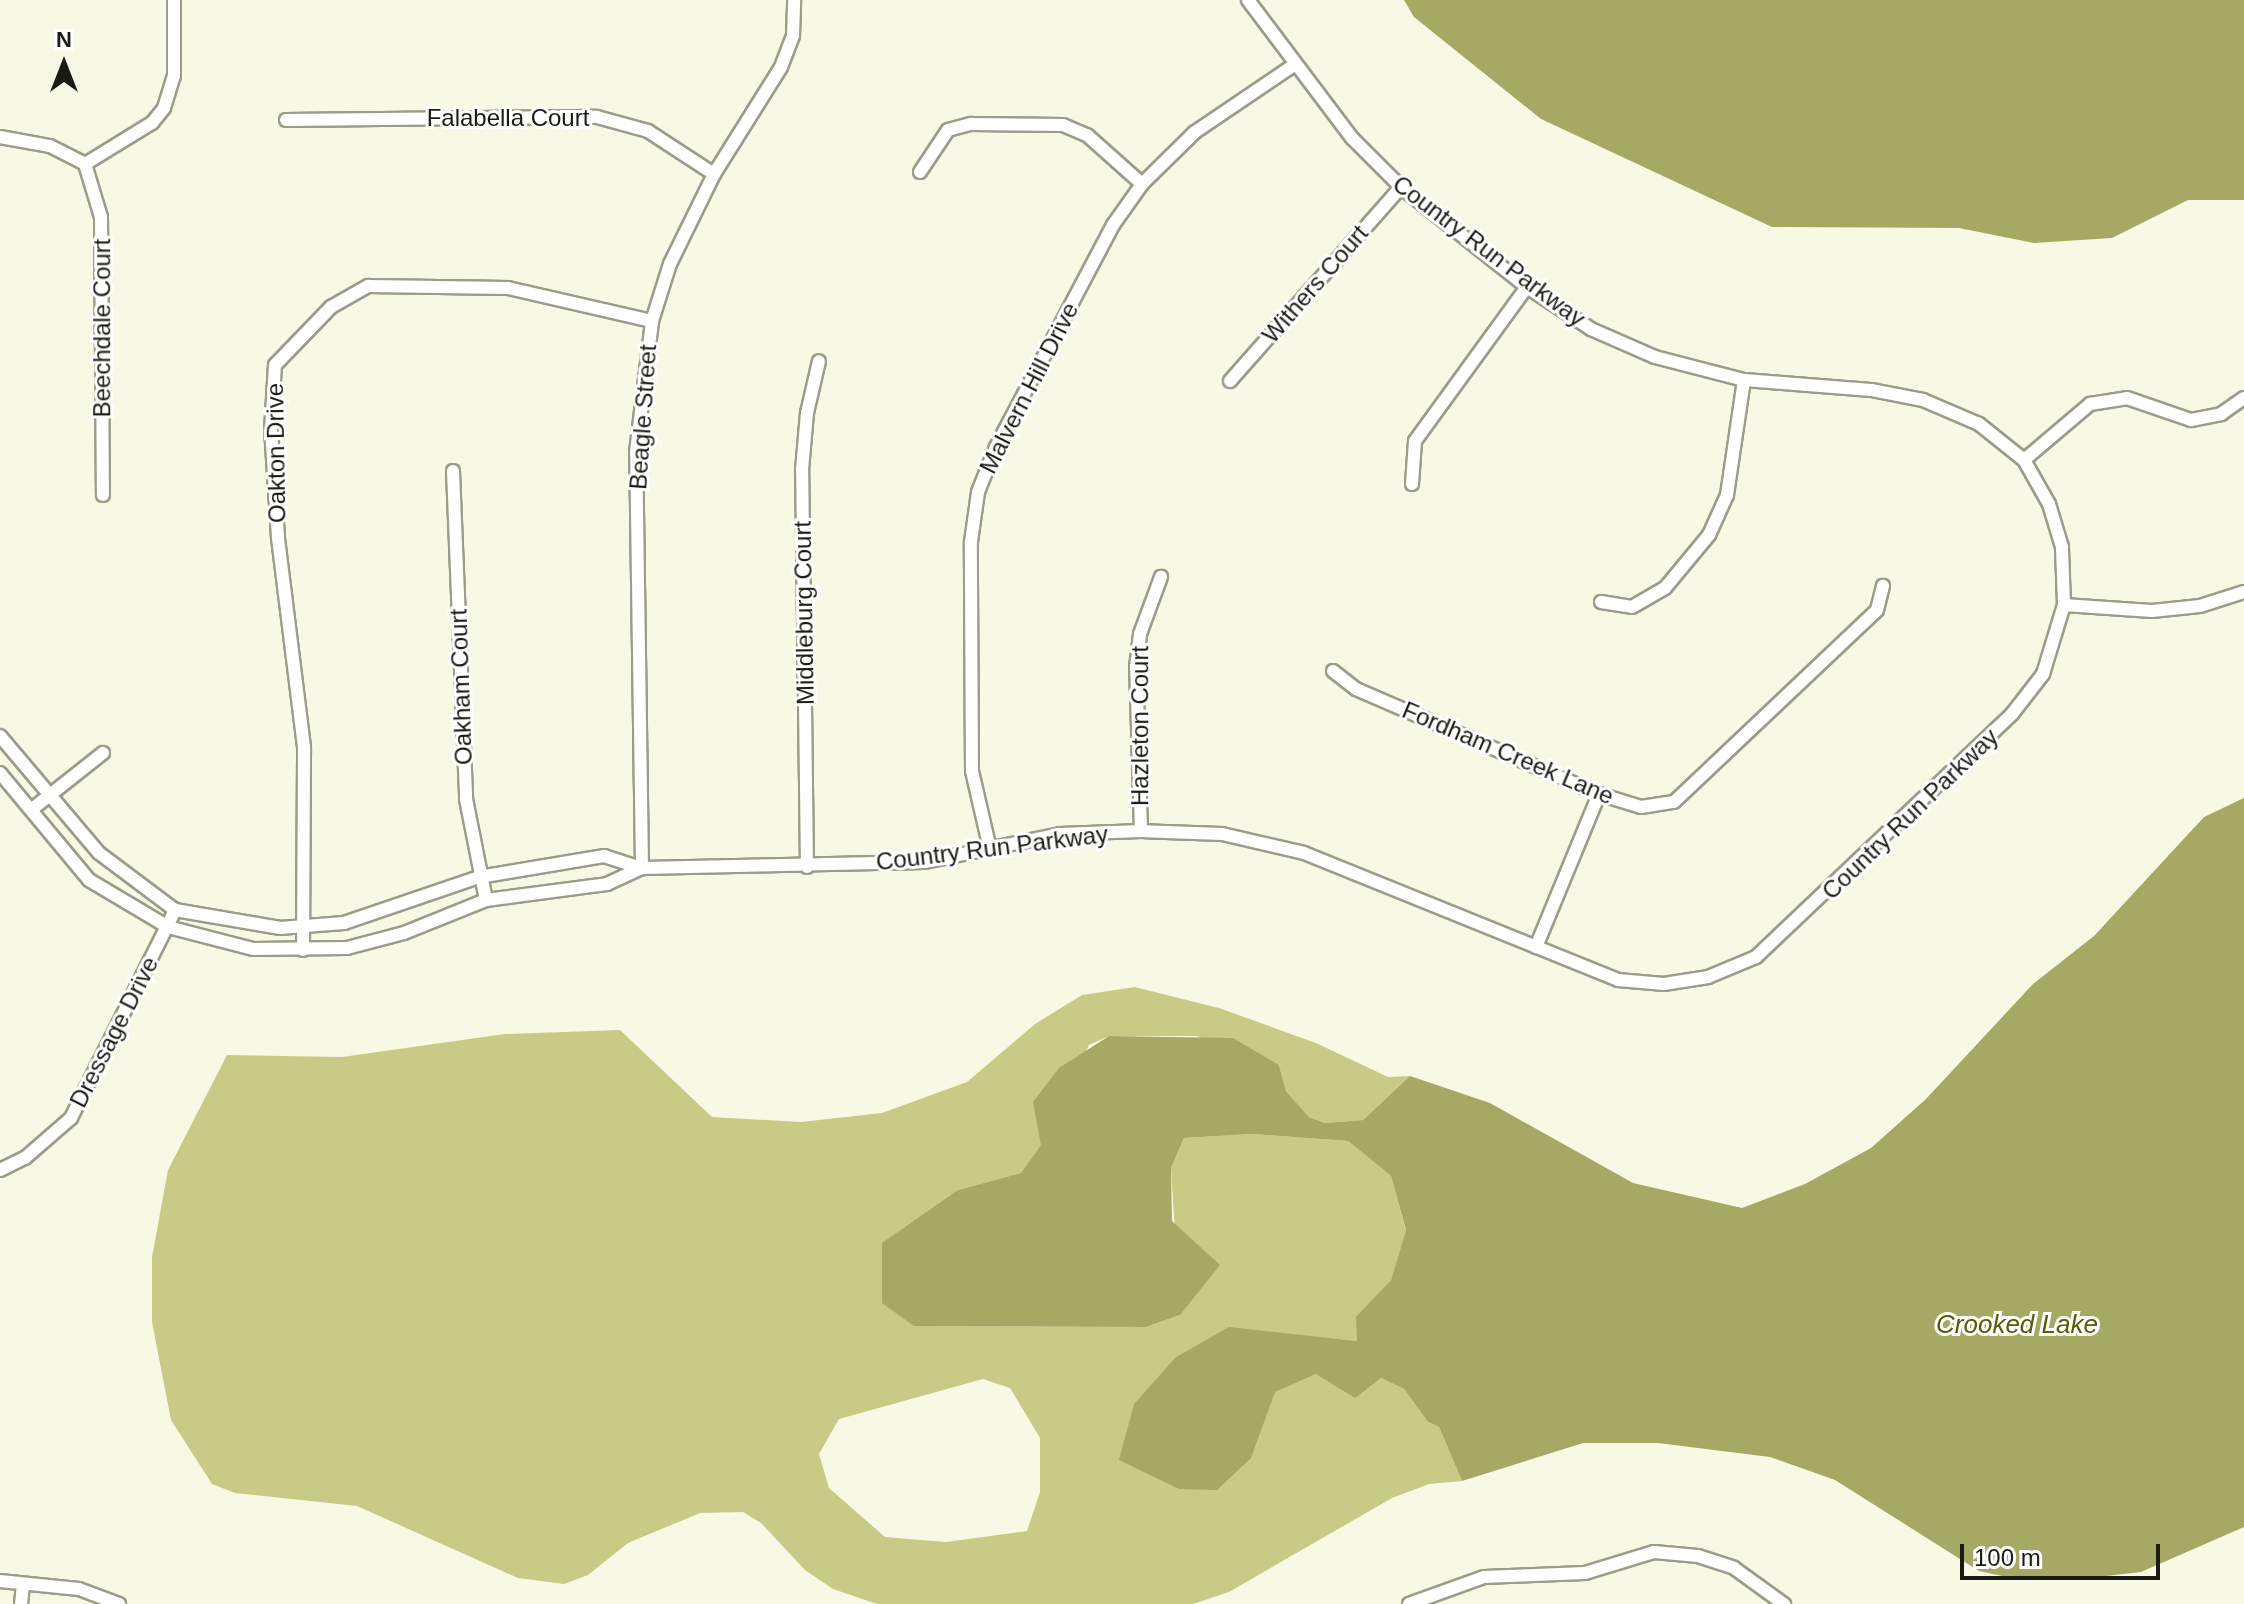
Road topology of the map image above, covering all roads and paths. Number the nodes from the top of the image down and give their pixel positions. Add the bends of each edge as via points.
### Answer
1 (174, 0) edge
2 (794, 0) edge
3 (1248, 0) edge
4 (1294, 65) junction
5 (286, 120) dead end
6 (0, 137) edge
7 (85, 164) junction
8 (920, 172) dead end
9 (714, 174) junction
10 (1142, 184) junction
11 (1401, 187) junction
12 (1527, 287) junction
13 (652, 321) junction
14 (819, 361) dead end
15 (1744, 380) junction
16 (1230, 381) dead end
17 (2244, 398) edge
18 (2024, 460) junction
19 (453, 471) dead end
20 (1412, 484) dead end
21 (103, 495) dead end
22 (1161, 577) dead end
23 (1883, 586) dead end
24 (2244, 592) edge
25 (1601, 602) dead end
26 (2064, 605) junction
27 (1333, 671) dead end
28 (0, 736) edge
29 (103, 753) dead end
30 (0, 773) edge
31 (1599, 794) junction
32 (49, 796) junction
33 (31, 810) junction
34 (1141, 831) junction
35 (990, 849) junction
36 (807, 867) junction
37 (642, 868) junction
38 (479, 877) junction
39 (486, 900) junction
40 (175, 910) junction
41 (303, 923) junction
42 (168, 927) junction
43 (1536, 947) junction
44 (303, 950) junction
45 (0, 1170) edge
46 (0, 1581) edge
47 (23, 1584) junction
48 (21, 1604) edge
49 (119, 1604) edge
50 (1409, 1604) edge
51 (1784, 1604) edge

1 - 7 street via 174,76 164,108 152,123
2 - 9 street, Beagle Street via 793,35 781,67
3 - 4 street, Country Run Parkway
4 - 10 street, Malvern Hill Drive via 1195,132
4 - 11 street, Country Run Parkway via 1352,138
5 - 9 street, Falabella Court via 597,117 648,131
6 - 7 street via 50,146
7 - 21 street, Beechdale Court via 101,217
8 - 10 street via 948,130 971,124 1063,125 1087,135
9 - 13 street, Beagle Street via 670,264
10 - 35 street, Malvern Hill Drive via 1105,239 996,447 978,492 971,542 972,771
11 - 12 street, Country Run Parkway
11 - 16 street, Withers Court
12 - 15 street, Country Run Parkway via 1591,329 1655,357
12 - 20 street via 1415,441
13 - 37 street, Beagle Street via 636,452
13 - 41 street, Oakton Drive via 508,288 368,286 331,307 275,365 271,430 278,537 304,747
14 - 36 street, Middleburg Court via 802,470
15 - 18 street, Country Run Parkway via 1871,390 1923,400 1979,424
15 - 25 street via 1727,495 1709,535 1665,588 1632,607
17 - 18 street via 2221,414 2191,420 2127,398 2090,404
18 - 26 street, Country Run Parkway via 2049,504 2062,547
19 - 38 street, Oakham Court via 466,799
22 - 34 street, Hazleton Court via 1140,634 1136,667
23 - 31 street, Fordham Creek Lane via 1877,610 1674,802 1641,807
24 - 26 street via 2200,606 2152,611
26 - 43 street, Country Run Parkway via 2043,674 2012,714 1756,957 1708,977 1664,984 1618,980
27 - 31 street, Fordham Creek Lane via 1356,689
28 - 32 street, Country Run Parkway
29 - 32 street
30 - 33 street, Country Run Parkway
31 - 43 street
32 - 33 street
32 - 40 street, Country Run Parkway via 99,853
33 - 42 street, Country Run Parkway via 89,880
34 - 35 street, Country Run Parkway via 1060,834
34 - 43 street, Country Run Parkway via 1222,834 1304,853
35 - 36 street, Country Run Parkway via 924,862
36 - 37 street, Country Run Parkway
37 - 38 street, Country Run Parkway via 604,856
37 - 39 street, Country Run Parkway via 607,884
38 - 39 street, Oakham Court
38 - 41 street, Country Run Parkway via 381,914 344,923
39 - 44 street, Country Run Parkway via 404,933 347,948
40 - 41 street, Country Run Parkway via 280,928
40 - 42 street, Dressage Drive
41 - 44 street, Oakton Drive
42 - 44 street, Country Run Parkway via 253,949
42 - 45 street, Dressage Drive via 71,1118 25,1158
46 - 47 street
47 - 48 street
47 - 49 street via 79,1589
50 - 51 street via 1484,1577 1585,1573 1654,1552 1698,1556 1734,1568

